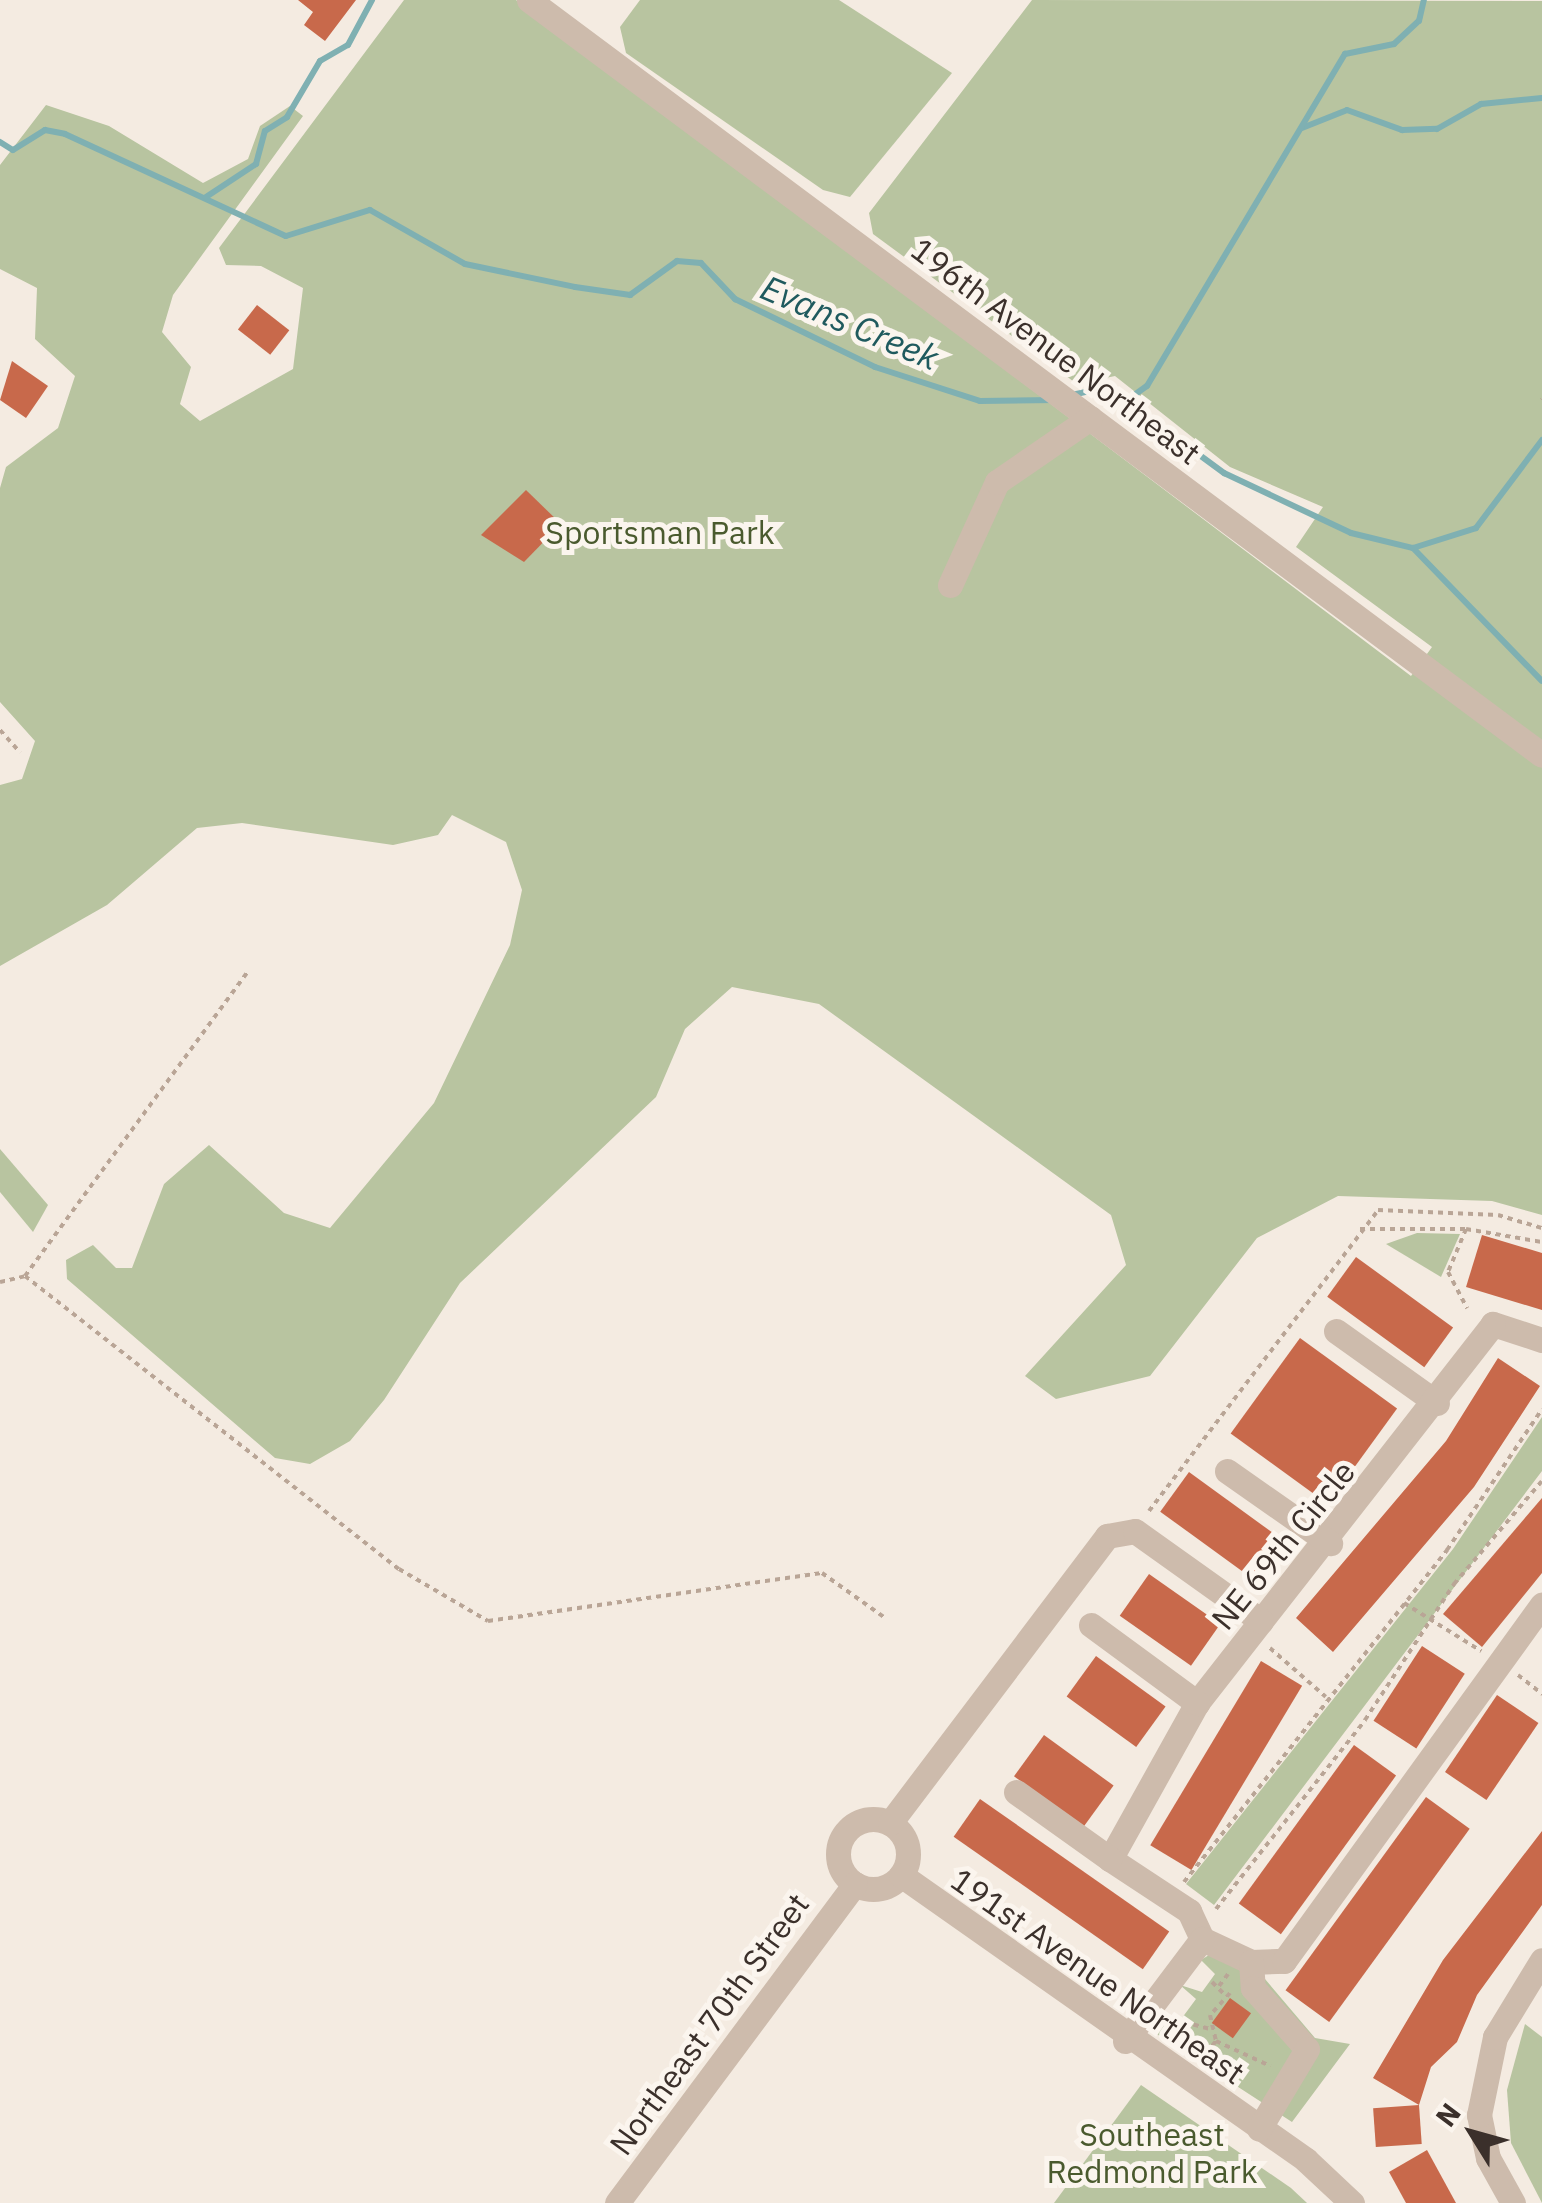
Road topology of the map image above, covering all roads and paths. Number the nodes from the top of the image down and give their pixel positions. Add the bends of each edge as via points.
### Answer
1 (530, 0) edge
2 (1085, 414) junction
3 (950, 585) dead end
4 (0, 730) edge
5 (20, 752) dead end
6 (1542, 755) edge
7 (248, 971) dead end
8 (1542, 1228) edge
9 (1360, 1229) junction
10 (1466, 1229) junction
11 (1542, 1242) edge
12 (25, 1276) junction
13 (0, 1282) edge
14 (1466, 1308) dead end
15 (1336, 1331) dead end
16 (1542, 1340) edge
17 (1437, 1403) junction
18 (1542, 1409) edge
19 (1227, 1470) dead end
20 (1542, 1481) edge
21 (1139, 1524) junction
22 (1330, 1543) junction
23 (1403, 1602) junction
24 (1542, 1606) edge
25 (885, 1618) dead end
26 (1432, 1621) junction
27 (1091, 1625) dead end
28 (1256, 1629) junction
29 (1499, 1660) junction
30 (1326, 1698) junction
31 (1197, 1704) junction
32 (1016, 1792) dead end
33 (890, 1823) junction
34 (1110, 1858) junction
35 (901, 1875) junction
36 (854, 1884) junction
37 (1172, 1898) junction
38 (1216, 1909) dead end
39 (1202, 1939) junction
40 (1542, 1960) edge
41 (1251, 1962) junction
42 (1212, 1982) dead end
43 (1224, 1994) junction
44 (1260, 1998) junction
45 (1184, 2022) dead end
46 (1210, 2029) junction
47 (1126, 2041) junction
48 (1304, 2041) junction
49 (1216, 2042) junction
50 (1164, 2044) dead end
51 (1258, 2129) junction
52 (617, 2203) edge
53 (1352, 2203) edge
54 (1514, 2203) edge

1 - 2 street, 196th Avenue Northeast
2 - 3 street via 997,482
2 - 6 street, 196th Avenue Northeast
4 - 5 path
7 - 12 path
8 - 9 path via 1498,1215 1390,1208
9 - 10 path
9 - 21 path
10 - 11 path
10 - 14 path via 1448,1272
12 - 13 path
12 - 25 path via 398,1569 488,1621 822,1573
15 - 17 street
16 - 17 street, NE 69th Circle via 1493,1324
17 - 22 street, NE 69th Circle
18 - 23 path
19 - 22 street
20 - 26 path
21 - 28 street
21 - 33 street via 1107,1536
22 - 28 street, NE 69th Circle
23 - 26 path
23 - 30 path
24 - 29 street
26 - 29 path
26 - 38 path
27 - 31 street
28 - 30 path
28 - 31 street, NE 69th Circle
29 - 41 street via 1284,1961
30 - 37 path
31 - 34 street, NE 69th Circle
32 - 34 street
33 - 35 street via 907,1846
33 - 36 street via 861,1820 840,1840 838,1860
34 - 37 street
35 - 36 street via 880,1889
35 - 47 street, 191st Avenue Northeast
36 - 52 street, Northeast 70th Street
37 - 39 street via 1198,1922
39 - 41 street
39 - 47 street
40 - 54 street via 1494,2038 1479,2115 1488,2158
41 - 44 street
42 - 43 path
43 - 44 path
43 - 46 path
44 - 48 street
45 - 46 path
46 - 49 path
47 - 51 street, 191st Avenue Northeast
48 - 49 path via 1266,2067
48 - 51 street via 1298,2073
49 - 50 path via 1206,2054 1172,2032
51 - 53 street, 191st Avenue Northeast

